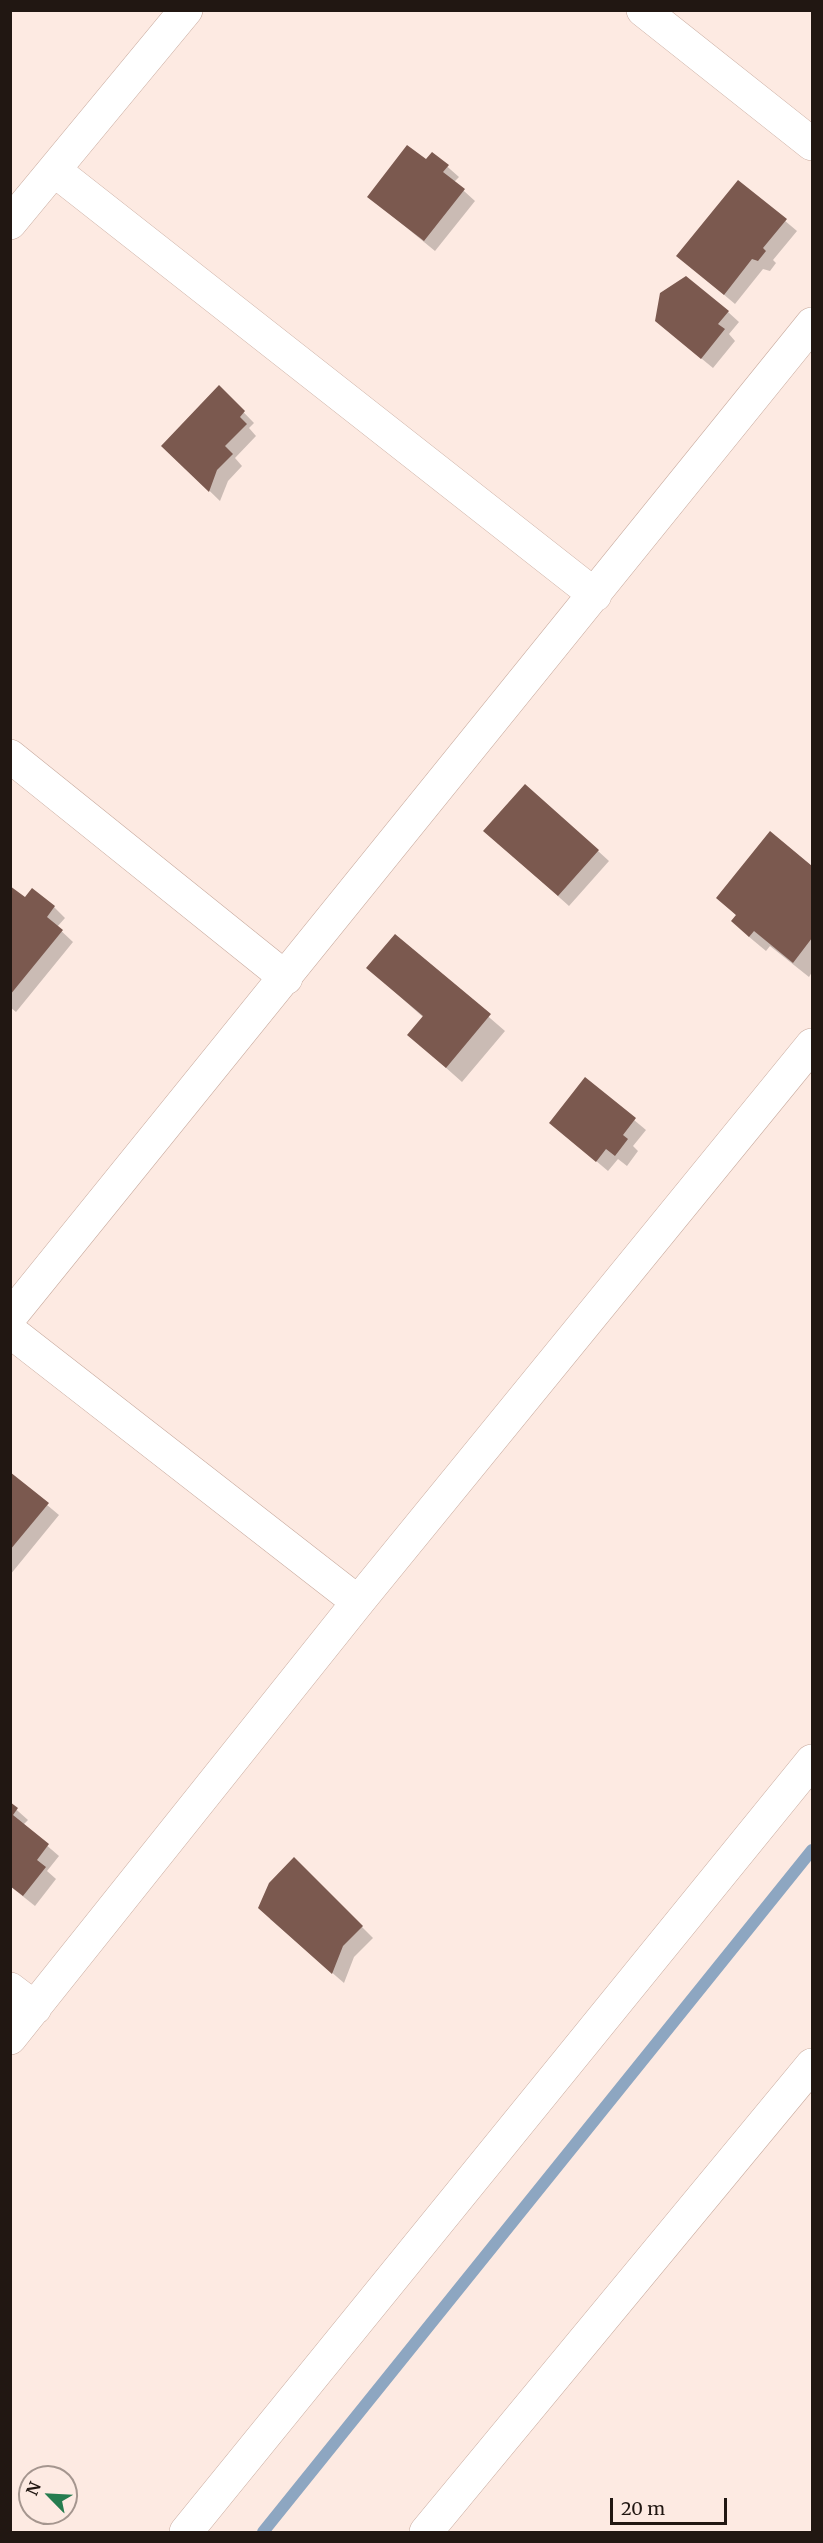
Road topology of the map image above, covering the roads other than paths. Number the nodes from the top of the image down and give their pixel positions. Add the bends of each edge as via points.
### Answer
1 (186, 10) edge
2 (643, 10) edge
3 (813, 144) edge
4 (54, 170) junction
5 (10, 223) edge
6 (813, 324) edge
7 (595, 595) junction
8 (10, 756) edge
9 (286, 978) junction
10 (813, 1045) edge
11 (10, 1317) edge
12 (10, 1331) edge
13 (358, 1602) junction
14 (813, 1761) edge
15 (23, 1998) edge
16 (10, 2038) edge
17 (813, 2065) edge
18 (186, 2532) edge
19 (426, 2532) edge

1 - 4 street
2 - 3 street
4 - 5 street
4 - 7 street
6 - 7 street
7 - 9 street
8 - 9 street
9 - 11 street
10 - 13 street
12 - 13 street
13 - 15 street
14 - 18 street
15 - 16 street
17 - 19 street

